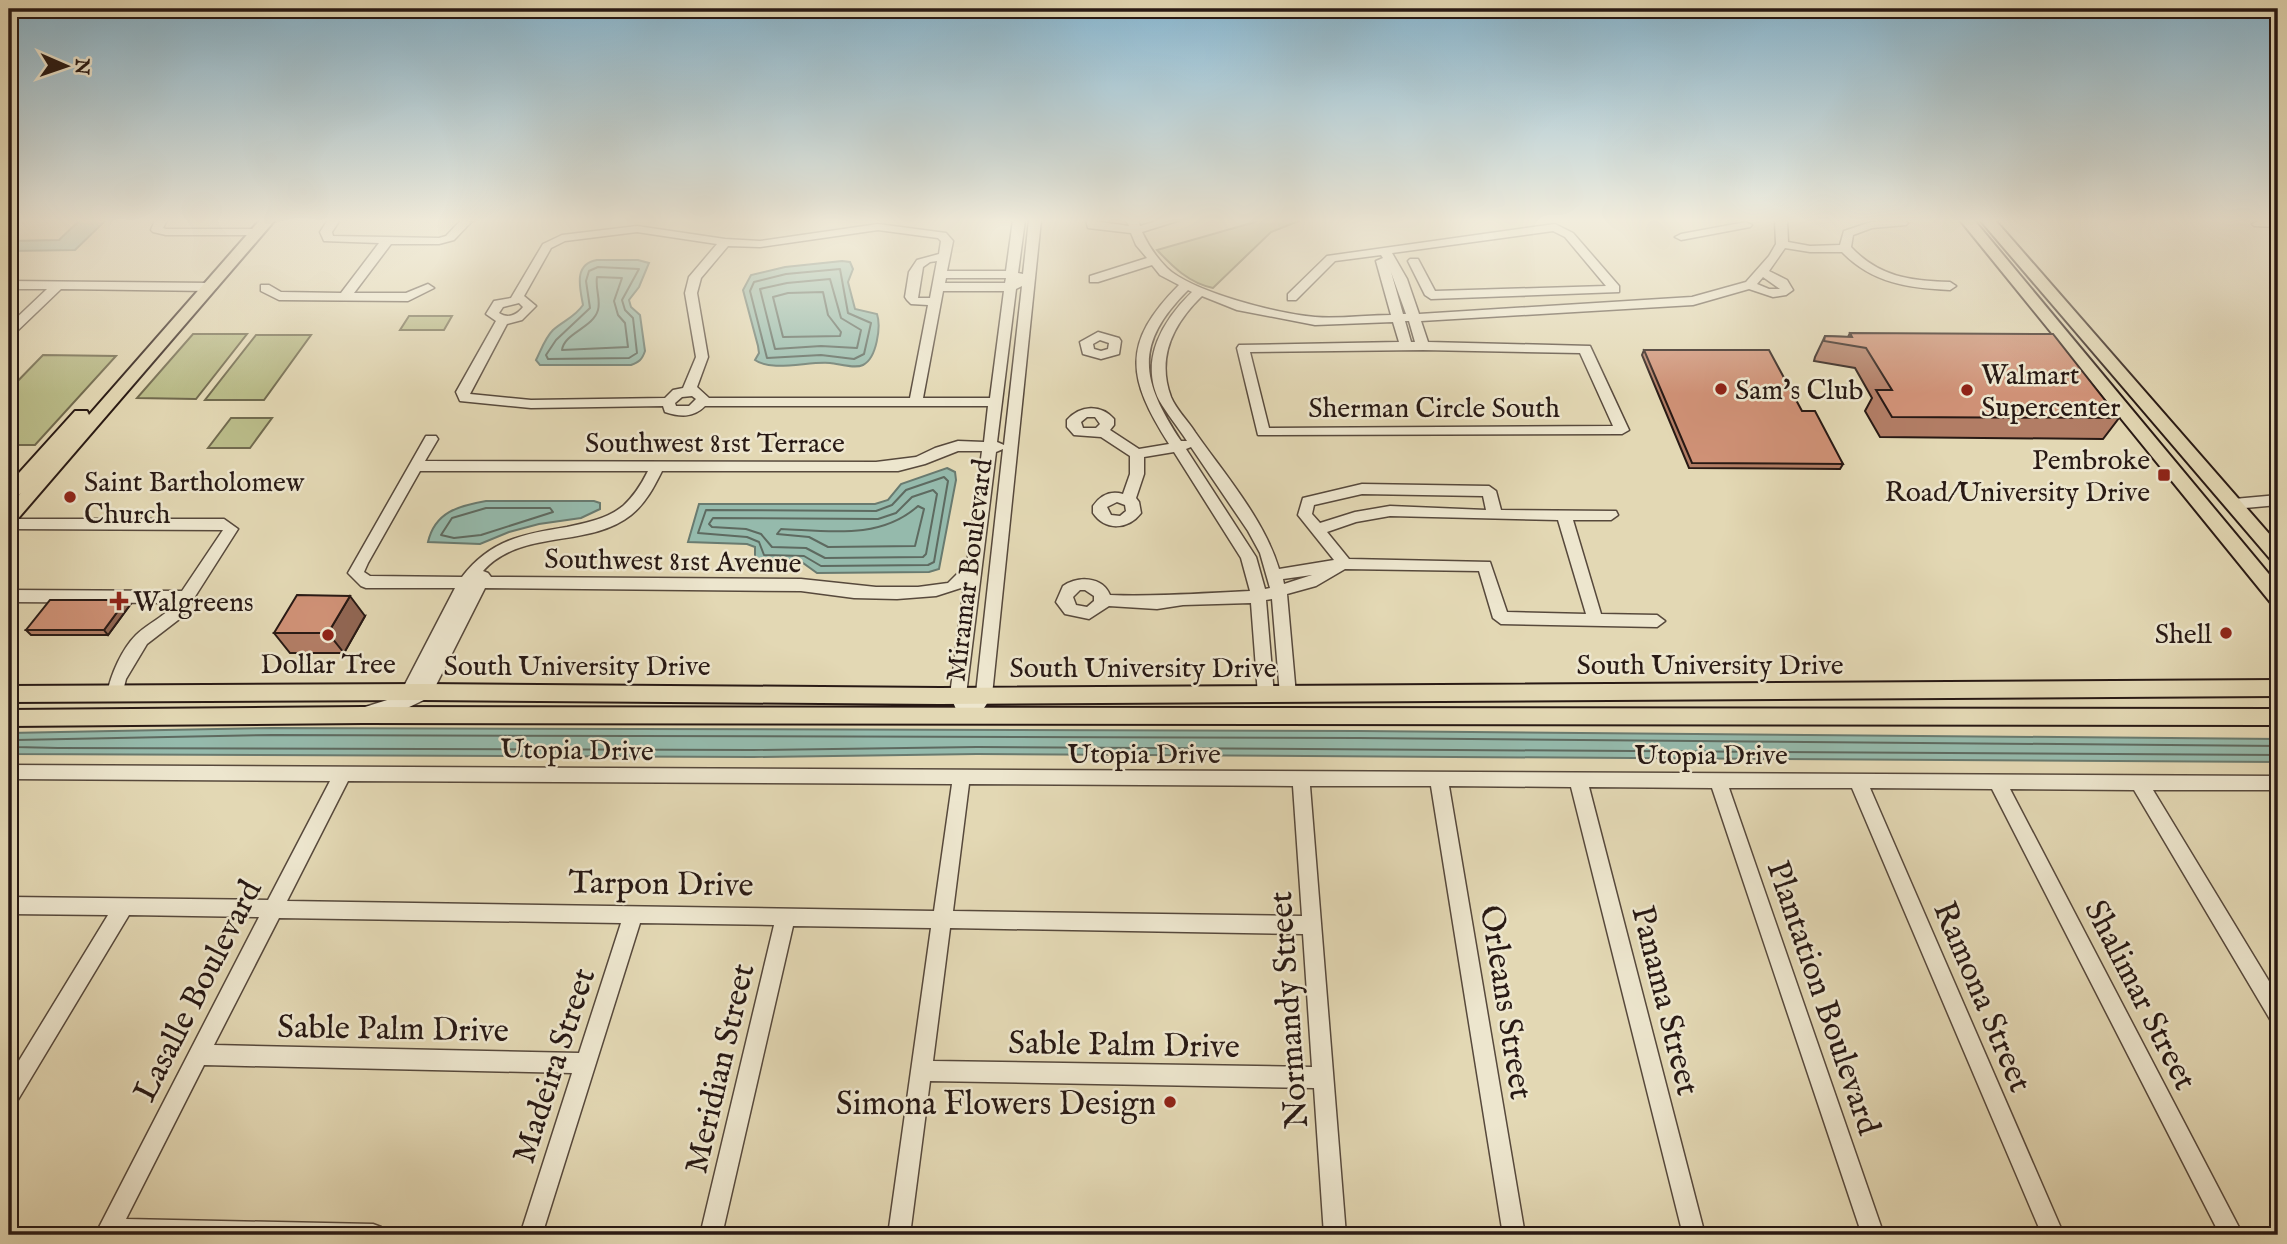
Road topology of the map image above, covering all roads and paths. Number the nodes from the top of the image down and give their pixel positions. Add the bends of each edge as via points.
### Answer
1 (210, 278) edge
2 (359, 278) edge
3 (529, 278) edge
4 (696, 278) edge
5 (915, 278) edge
6 (941, 278) edge
7 (1097, 278) edge
8 (1176, 278) edge
9 (1311, 278) edge
10 (1392, 278) edge
11 (1397, 278) edge
12 (1407, 278) edge
13 (1423, 278) edge
14 (1606, 278) edge
15 (1755, 278) edge
16 (1774, 278) edge
17 (1886, 278) edge
18 (2015, 278) edge
19 (2037, 278) edge
20 (1029, 279) joint
21 (1094, 279) dead end
22 (940, 281) junction
23 (1011, 281) junction
24 (9, 285) edge
25 (1750, 285) junction
26 (57, 286) junction
27 (203, 286) junction
28 (1950, 286) dead end
29 (1193, 287) junction
30 (265, 288) dead end
31 (428, 288) dead end
32 (1398, 289) junction
33 (346, 295) junction
34 (1292, 297) dead end
35 (936, 302) junction
36 (1409, 303) junction
37 (1401, 319) junction
38 (1415, 319) junction
39 (9, 332) edge
40 (1406, 346) junction
41 (1423, 346) junction
42 (1116, 348) dead end
43 (1143, 351) junction
44 (1159, 352) junction
45 (690, 391) junction
46 (996, 401) junction
47 (668, 402) junction
48 (702, 402) junction
49 (916, 402) junction
50 (1102, 431) dead end
51 (431, 439) dead end
52 (1195, 443) junction
53 (1179, 446) junction
54 (990, 447) junction
55 (1011, 448) junction
56 (1137, 454) junction
57 (48, 461) junction
58 (416, 466) junction
59 (658, 467) junction
60 (9, 495) edge
61 (1128, 499) dead end
62 (2278, 500) edge
63 (2234, 504) junction
64 (1495, 515) junction
65 (1564, 515) junction
66 (1611, 515) dead end
67 (9, 518) edge
68 (9, 524) edge
69 (1316, 530) junction
70 (2278, 556) edge
71 (975, 564) junction
72 (1345, 564) junction
73 (1275, 575) junction
74 (472, 583) junction
75 (1279, 592) junction
76 (9, 596) edge
77 (186, 597) junction
78 (1258, 597) junction
79 (2278, 598) edge
80 (1103, 600) dead end
81 (1595, 619) junction
82 (1657, 621) dead end
83 (2278, 688) edge
84 (1981, 690) junction
85 (417, 692) junction
86 (472, 693) junction
87 (9, 694) edge
88 (115, 694) junction
89 (958, 695) junction
90 (984, 695) junction
91 (1266, 695) junction
92 (1289, 695) junction
93 (363, 715) junction
94 (426, 715) junction
95 (967, 716) junction
96 (1802, 717) junction
97 (2278, 717) edge
98 (9, 718) edge
99 (9, 772) edge
100 (343, 773) junction
101 (961, 779) junction
102 (1439, 779) junction
103 (1301, 780) junction
104 (1578, 780) junction
105 (1718, 780) junction
106 (1858, 780) junction
107 (1997, 781) junction
108 (2138, 781) junction
109 (2278, 783) edge
110 (9, 905) edge
111 (125, 905) junction
112 (274, 907) junction
113 (633, 915) junction
114 (786, 915) junction
115 (942, 919) junction
116 (1312, 925) junction
117 (2278, 1014) edge
118 (199, 1055) junction
119 (585, 1063) junction
120 (923, 1071) junction
121 (1323, 1078) junction
122 (9, 1097) edge
123 (107, 1233) edge
124 (373, 1235) edge
125 (531, 1235) edge
126 (711, 1235) edge
127 (900, 1235) edge
128 (1335, 1235) edge
129 (1514, 1235) edge
130 (1694, 1235) edge
131 (1873, 1235) edge
132 (2053, 1235) edge
133 (2232, 1235) edge

1 - 27 main road
2 - 33 street
3 - 47 street via 516,299 494,307 492,314 503,320 463,392 465,398 531,404
4 - 45 street via 691,293 702,357
5 - 35 street via 911,297
6 - 22 street
7 - 21 street
8 - 29 street
9 - 34 street
10 - 32 street
11 - 32 street
12 - 36 street via 1414,297
13 - 14 street via 1431,295 1615,289
15 - 25 street
16 - 25 street via 1787,290 1766,293
17 - 28 street
18 - 79 main road
19 - 63 main road
20 - 23 street
20 - 55 street, Miramar Boulevard
22 - 23 street
22 - 35 street
23 - 46 street, Miramar Boulevard
24 - 26 street
25 - 38 street via 1693,301 1652,306
26 - 27 street
26 - 39 street
27 - 57 main road
29 - 37 street via 1241,307 1315,321
29 - 43 street via 1165,304
29 - 44 street via 1169,324
30 - 33 street via 279,296
31 - 33 street via 408,297
32 - 36 street
32 - 37 street
35 - 49 street
36 - 38 street
37 - 38 street
37 - 40 street
38 - 41 street
40 - 41 street, Sherman Circle South
40 - 41 street, Sherman Circle South via 1243,348 1263,432 1622,430 1585,349
42 - 43 street
43 - 44 street
43 - 53 street via 1140,364 1146,394
44 - 52 street via 1158,374 1165,398
45 - 47 street via 674,395
45 - 48 street via 699,393
46 - 49 street
46 - 54 street, Miramar Boulevard
47 - 48 street via 670,409 684,412
48 - 49 street
50 - 56 street
51 - 58 street
52 - 53 street
52 - 73 street via 1254,529
53 - 56 street
53 - 78 street via 1248,557
54 - 55 street, Southwest 81st Terrace
54 - 59 street, Southwest 81st Terrace via 958,446 898,466
54 - 71 street, Miramar Boulevard
55 - 90 street, Miramar Boulevard
56 - 61 street via 1138,474
57 - 60 main road
57 - 67 main road
58 - 59 street, Southwest 81st Terrace
58 - 74 street, Southwest 81st Avenue via 356,573 374,583
59 - 74 street via 650,488 612,520 503,549
62 - 63 street
63 - 70 main road
64 - 65 street
64 - 69 street via 1390,511
64 - 69 street via 1489,491 1362,489 1308,502 1305,516
65 - 66 street
65 - 81 street
68 - 77 street via 224,524 231,529
69 - 72 street
71 - 74 street, Southwest 81st Avenue via 953,587 932,591 838,592 801,585
71 - 89 street, Miramar Boulevard
72 - 73 street
72 - 75 street
72 - 81 street via 1485,566 1501,618
73 - 75 street
74 - 85 street
75 - 78 street
75 - 92 street
76 - 77 street
77 - 88 street via 176,613 141,640 118,678
78 - 80 street via 1157,603
78 - 91 street
81 - 82 street
83 - 84 main road, South University Drive
84 - 92 main road, South University Drive
84 - 96 main road via 1967,696 1811,703
85 - 86 main road, South University Drive
85 - 88 main road, South University Drive
85 - 93 street via 403,702
86 - 89 main road, South University Drive
86 - 94 main road
87 - 88 main road, South University Drive
89 - 90 main road, South University Drive
89 - 95 street, Miramar Boulevard
90 - 91 main road, South University Drive
90 - 95 street, Miramar Boulevard
91 - 92 main road, South University Drive
93 - 94 main road, South University Drive
93 - 98 main road, South University Drive
94 - 95 main road, South University Drive
95 - 96 main road, South University Drive
96 - 97 main road, South University Drive
99 - 100 street, Utopia Drive
100 - 101 street, Utopia Drive
100 - 112 street, Lasalle Boulevard
101 - 103 street, Utopia Drive
101 - 115 street
102 - 103 street, Utopia Drive
102 - 104 street, Utopia Drive
102 - 129 street, Orleans Street
103 - 116 street, Normandy Street
104 - 105 street, Utopia Drive
104 - 130 street, Panama Street
105 - 106 street, Utopia Drive
105 - 131 street, Plantation Boulevard
106 - 107 street, Utopia Drive
106 - 132 street, Ramona Street
107 - 108 street, Utopia Drive
107 - 133 street, Shalimar Street
108 - 109 street, Utopia Drive
108 - 117 street
110 - 111 street, Tarpon Drive
111 - 112 street, Tarpon Drive
111 - 122 street
112 - 113 street, Tarpon Drive
112 - 118 street, Lasalle Boulevard
113 - 114 street, Tarpon Drive
113 - 119 street, Madeira Street
114 - 115 street, Tarpon Drive
114 - 126 street, Meridian Street
115 - 116 street, Tarpon Drive
115 - 120 street
116 - 121 street, Normandy Street
118 - 119 street, Sable Palm Drive
118 - 123 street, Lasalle Boulevard
119 - 125 street, Madeira Street
120 - 121 street, Sable Palm Drive
120 - 127 street
121 - 128 street, Normandy Street
123 - 124 street

